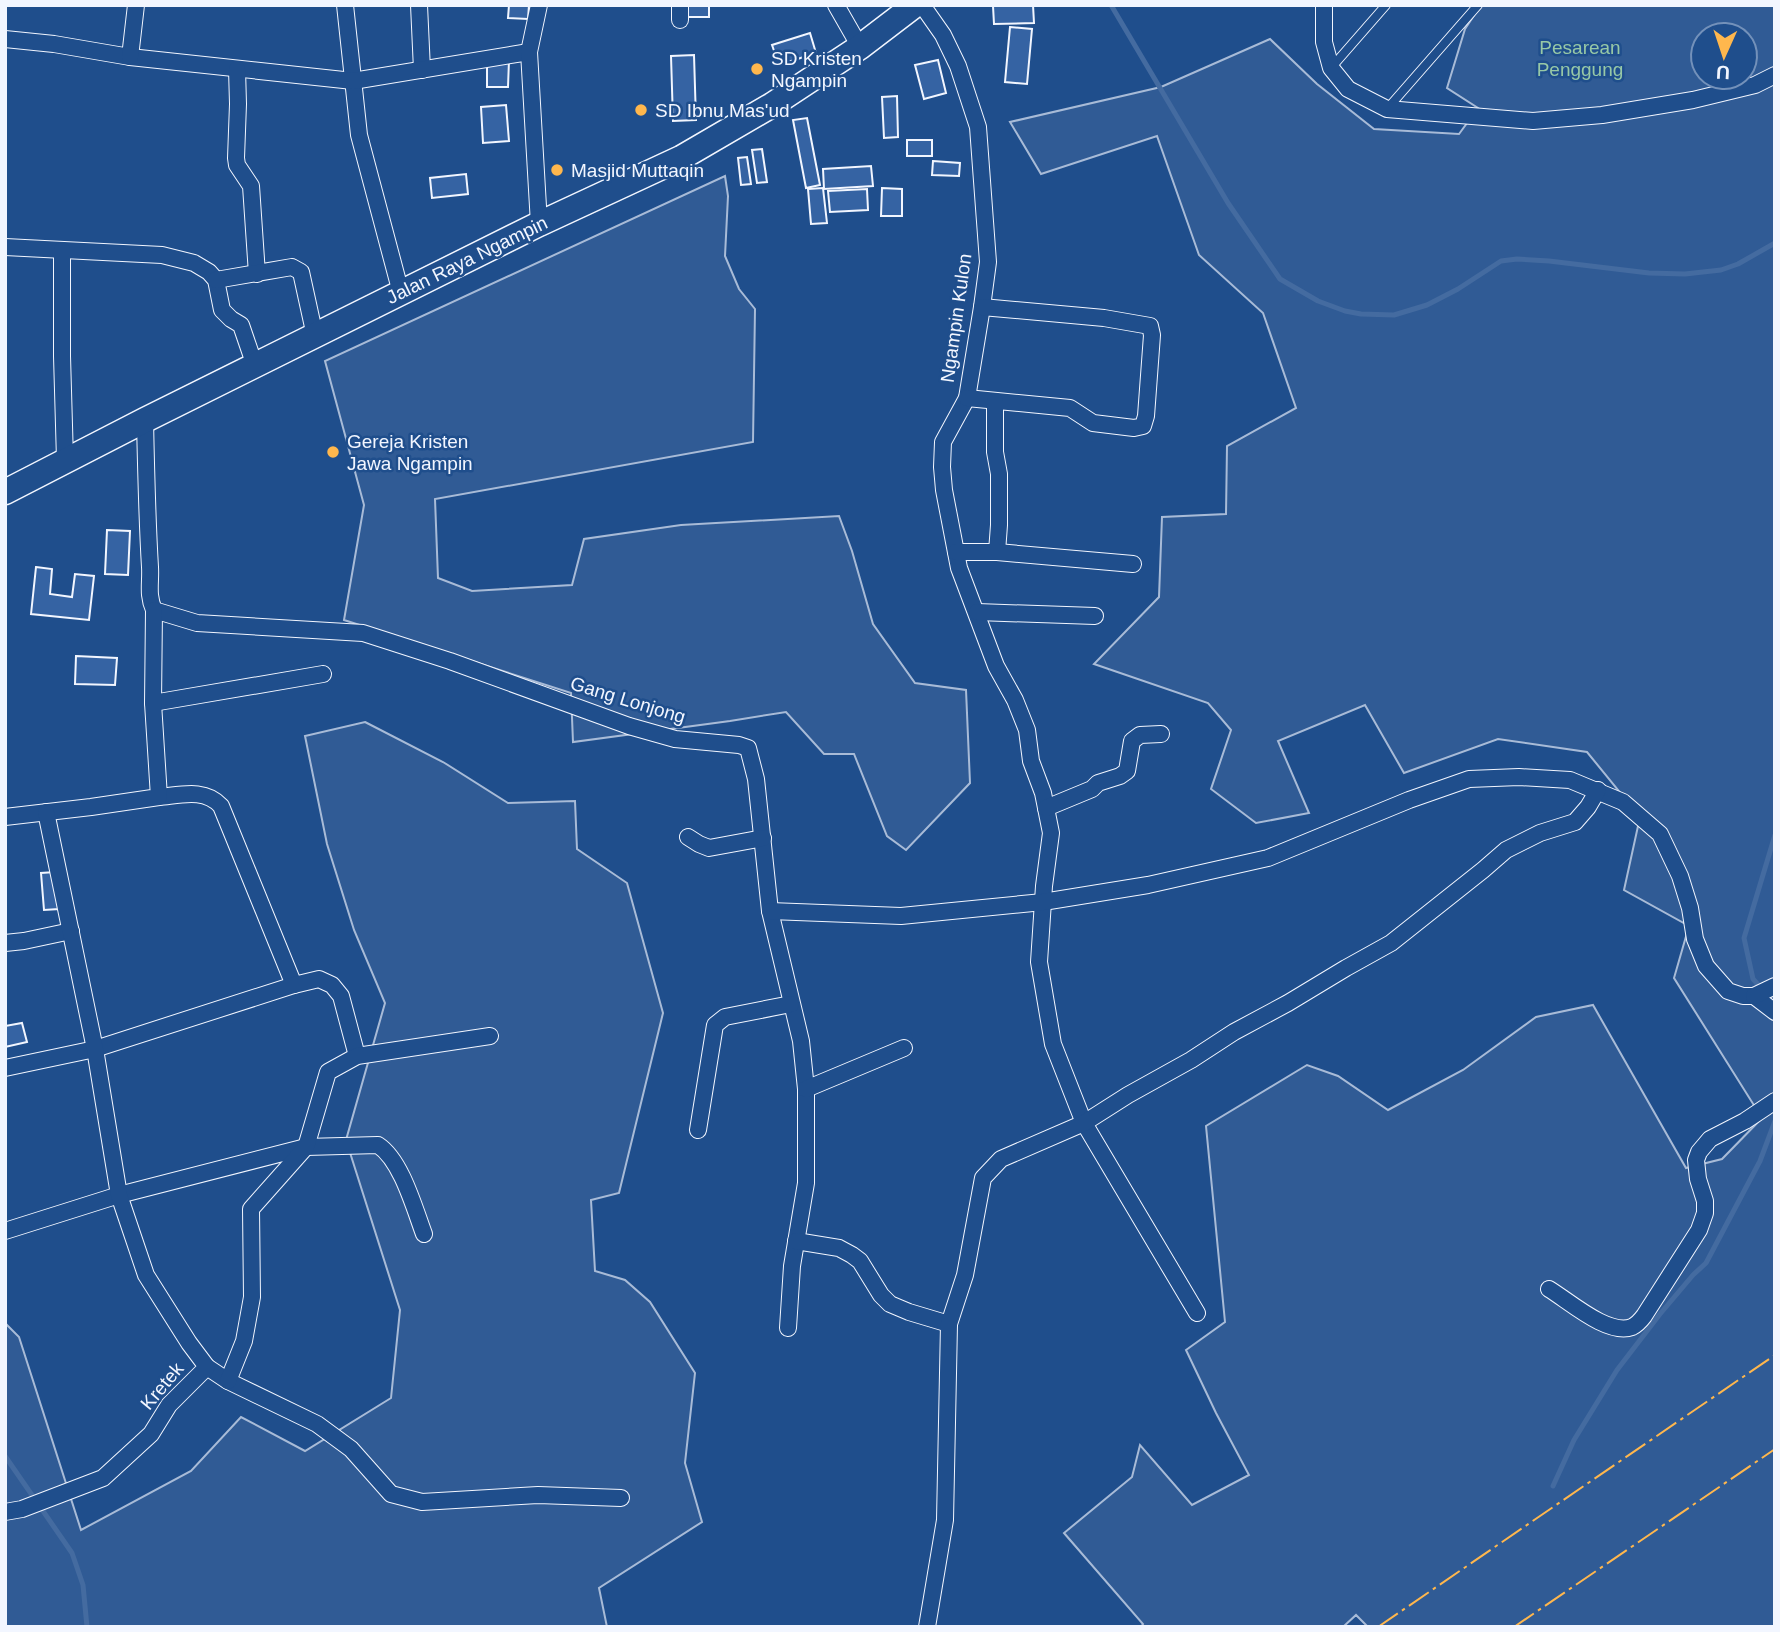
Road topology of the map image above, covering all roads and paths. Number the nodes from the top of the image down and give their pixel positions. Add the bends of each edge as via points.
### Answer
1 (135, 5) edge
2 (345, 5) edge
3 (419, 5) edge
4 (539, 5) edge
5 (836, 5) edge
6 (1324, 5) edge
7 (1386, 5) edge
8 (1478, 5) edge
9 (914, 6) edge
10 (5, 39) edge
11 (860, 47) junction
12 (529, 52) junction
13 (130, 57) junction
14 (1331, 68) junction
15 (237, 69) junction
16 (422, 70) junction
17 (1775, 75) edge
18 (353, 81) junction
19 (1387, 109) junction
20 (539, 224) junction
21 (5, 247) edge
22 (62, 250) junction
23 (257, 274) junction
24 (215, 280) junction
25 (401, 293) junction
26 (982, 307) junction
27 (315, 335) junction
28 (255, 366) junction
29 (967, 398) junction
30 (995, 401) junction
31 (145, 420) junction
32 (65, 460) junction
33 (5, 492) edge
34 (956, 552) junction
35 (997, 552) junction
36 (1133, 564) dead end
37 (974, 605) junction
38 (154, 610) junction
39 (1095, 615) dead end
40 (323, 674) dead end
41 (153, 704) junction
42 (1161, 734) dead end
43 (1598, 790) junction
44 (159, 797) junction
45 (1046, 808) junction
46 (46, 812) junction
47 (5, 817) edge
48 (688, 836) dead end
49 (763, 838) junction
50 (1043, 902) junction
51 (770, 912) junction
52 (71, 931) junction
53 (5, 943) edge
54 (294, 985) junction
55 (1773, 987) edge
56 (1754, 996) junction
57 (791, 1004) junction
58 (1775, 1012) edge
59 (491, 1037) dead end
60 (904, 1048) dead end
61 (95, 1049) junction
62 (357, 1056) junction
63 (5, 1068) edge
64 (806, 1089) junction
65 (1775, 1101) edge
66 (1084, 1123) junction
67 (698, 1130) dead end
68 (306, 1147) junction
69 (120, 1195) junction
70 (5, 1230) edge
71 (425, 1234) dead end
72 (796, 1241) junction
73 (1549, 1289) dead end
74 (1197, 1313) dead end
75 (949, 1324) junction
76 (788, 1328) dead end
77 (207, 1367) junction
78 (228, 1381) junction
79 (621, 1498) dead end
80 (13, 1510) edge
81 (927, 1627) edge

1 - 13 street
2 - 18 street
3 - 16 street
4 - 12 street
5 - 11 street
6 - 14 street via 1324,42
7 - 14 lane
8 - 19 lane
9 - 11 main road, Jalan Raya Ngampin
9 - 26 street, Ngampin Kulon via 943,35 978,127 988,262
10 - 13 street
11 - 20 main road, Jalan Raya Ngampin via 681,158
12 - 16 street
12 - 20 street
13 - 15 street
14 - 19 street via 1348,89
15 - 18 street
15 - 23 street via 236,158 251,186
16 - 18 street
17 - 19 street via 1755,85 1693,100 1602,115 1533,121
18 - 25 street via 359,135
20 - 25 main road, Jalan Raya Ngampin
21 - 22 street
22 - 24 street via 179,258 209,272
22 - 32 street
23 - 24 street
23 - 27 street via 292,267 301,272
24 - 28 street via 222,310 241,325
25 - 27 main road, Jalan Raya Ngampin
26 - 29 street, Ngampin Kulon
26 - 30 street via 1104,318 1150,326 1152,335 1143,426 1093,423 1070,408
27 - 28 main road, Jalan Raya Ngampin
28 - 31 main road, Jalan Raya Ngampin
29 - 30 street
29 - 34 street, Ngampin Kulon via 943,442 944,490
30 - 35 street
31 - 32 main road, Jalan Raya Ngampin
31 - 38 street via 149,594
32 - 33 main road, Jalan Raya Ngampin
34 - 35 street
34 - 37 street, Ngampin Kulon
35 - 36 street
37 - 39 street
37 - 45 street, Ngampin Kulon via 996,666 1027,730
38 - 41 street
38 - 49 street, Gang Lonjong via 197,623 363,633 629,726 675,739 742,745 751,752
40 - 41 street
41 - 44 street
42 - 45 street via 1140,735 1132,741 1127,772 1121,776
43 - 50 street via 1570,780 1469,779 1268,858
43 - 56 street via 1623,802 1660,834 1680,876 1706,966 1728,991
43 - 66 street via 1575,822 1506,850 1391,943
44 - 46 street
44 - 54 street via 201,793 221,806
45 - 50 street, Ngampin Kulon via 1051,833
46 - 47 street
46 - 52 street, Kretek
48 - 49 street via 709,848
49 - 51 street, Gang Lonjong
50 - 51 street via 901,916
50 - 66 street, Ngampin Kulon via 1039,962 1049,1028
51 - 57 street, Gang Lonjong
52 - 53 street
52 - 61 street, Kretek
54 - 61 street
54 - 62 street via 319,979 332,985 341,996
55 - 56 street
56 - 58 street
57 - 64 street, Gang Lonjong
57 - 67 street via 725,1017 715,1025
59 - 62 street
60 - 64 street
61 - 63 street
61 - 69 street, Kretek
62 - 68 street via 328,1072
64 - 72 street, Gang Lonjong via 806,1183
65 - 73 street via 1710,1139 1699,1152 1698,1179 1705,1201 1699,1230 1634,1326 1619,1329 1601,1323
66 - 74 street, Ngampin Kulon
66 - 75 street via 1001,1160 983,1178 965,1275
68 - 69 street
68 - 71 street via 378,1145 385,1150 395,1161
68 - 78 street via 251,1209 251,1297 244,1341
69 - 70 street
69 - 77 street, Kretek via 146,1275
72 - 75 street via 839,1248 852,1255 890,1304
72 - 76 street, Gang Lonjong
75 - 81 street via 945,1520
77 - 78 street
77 - 80 street, Kretek via 169,1405 151,1434 103,1478
78 - 79 street via 317,1424 351,1449 391,1494 422,1502 538,1494

